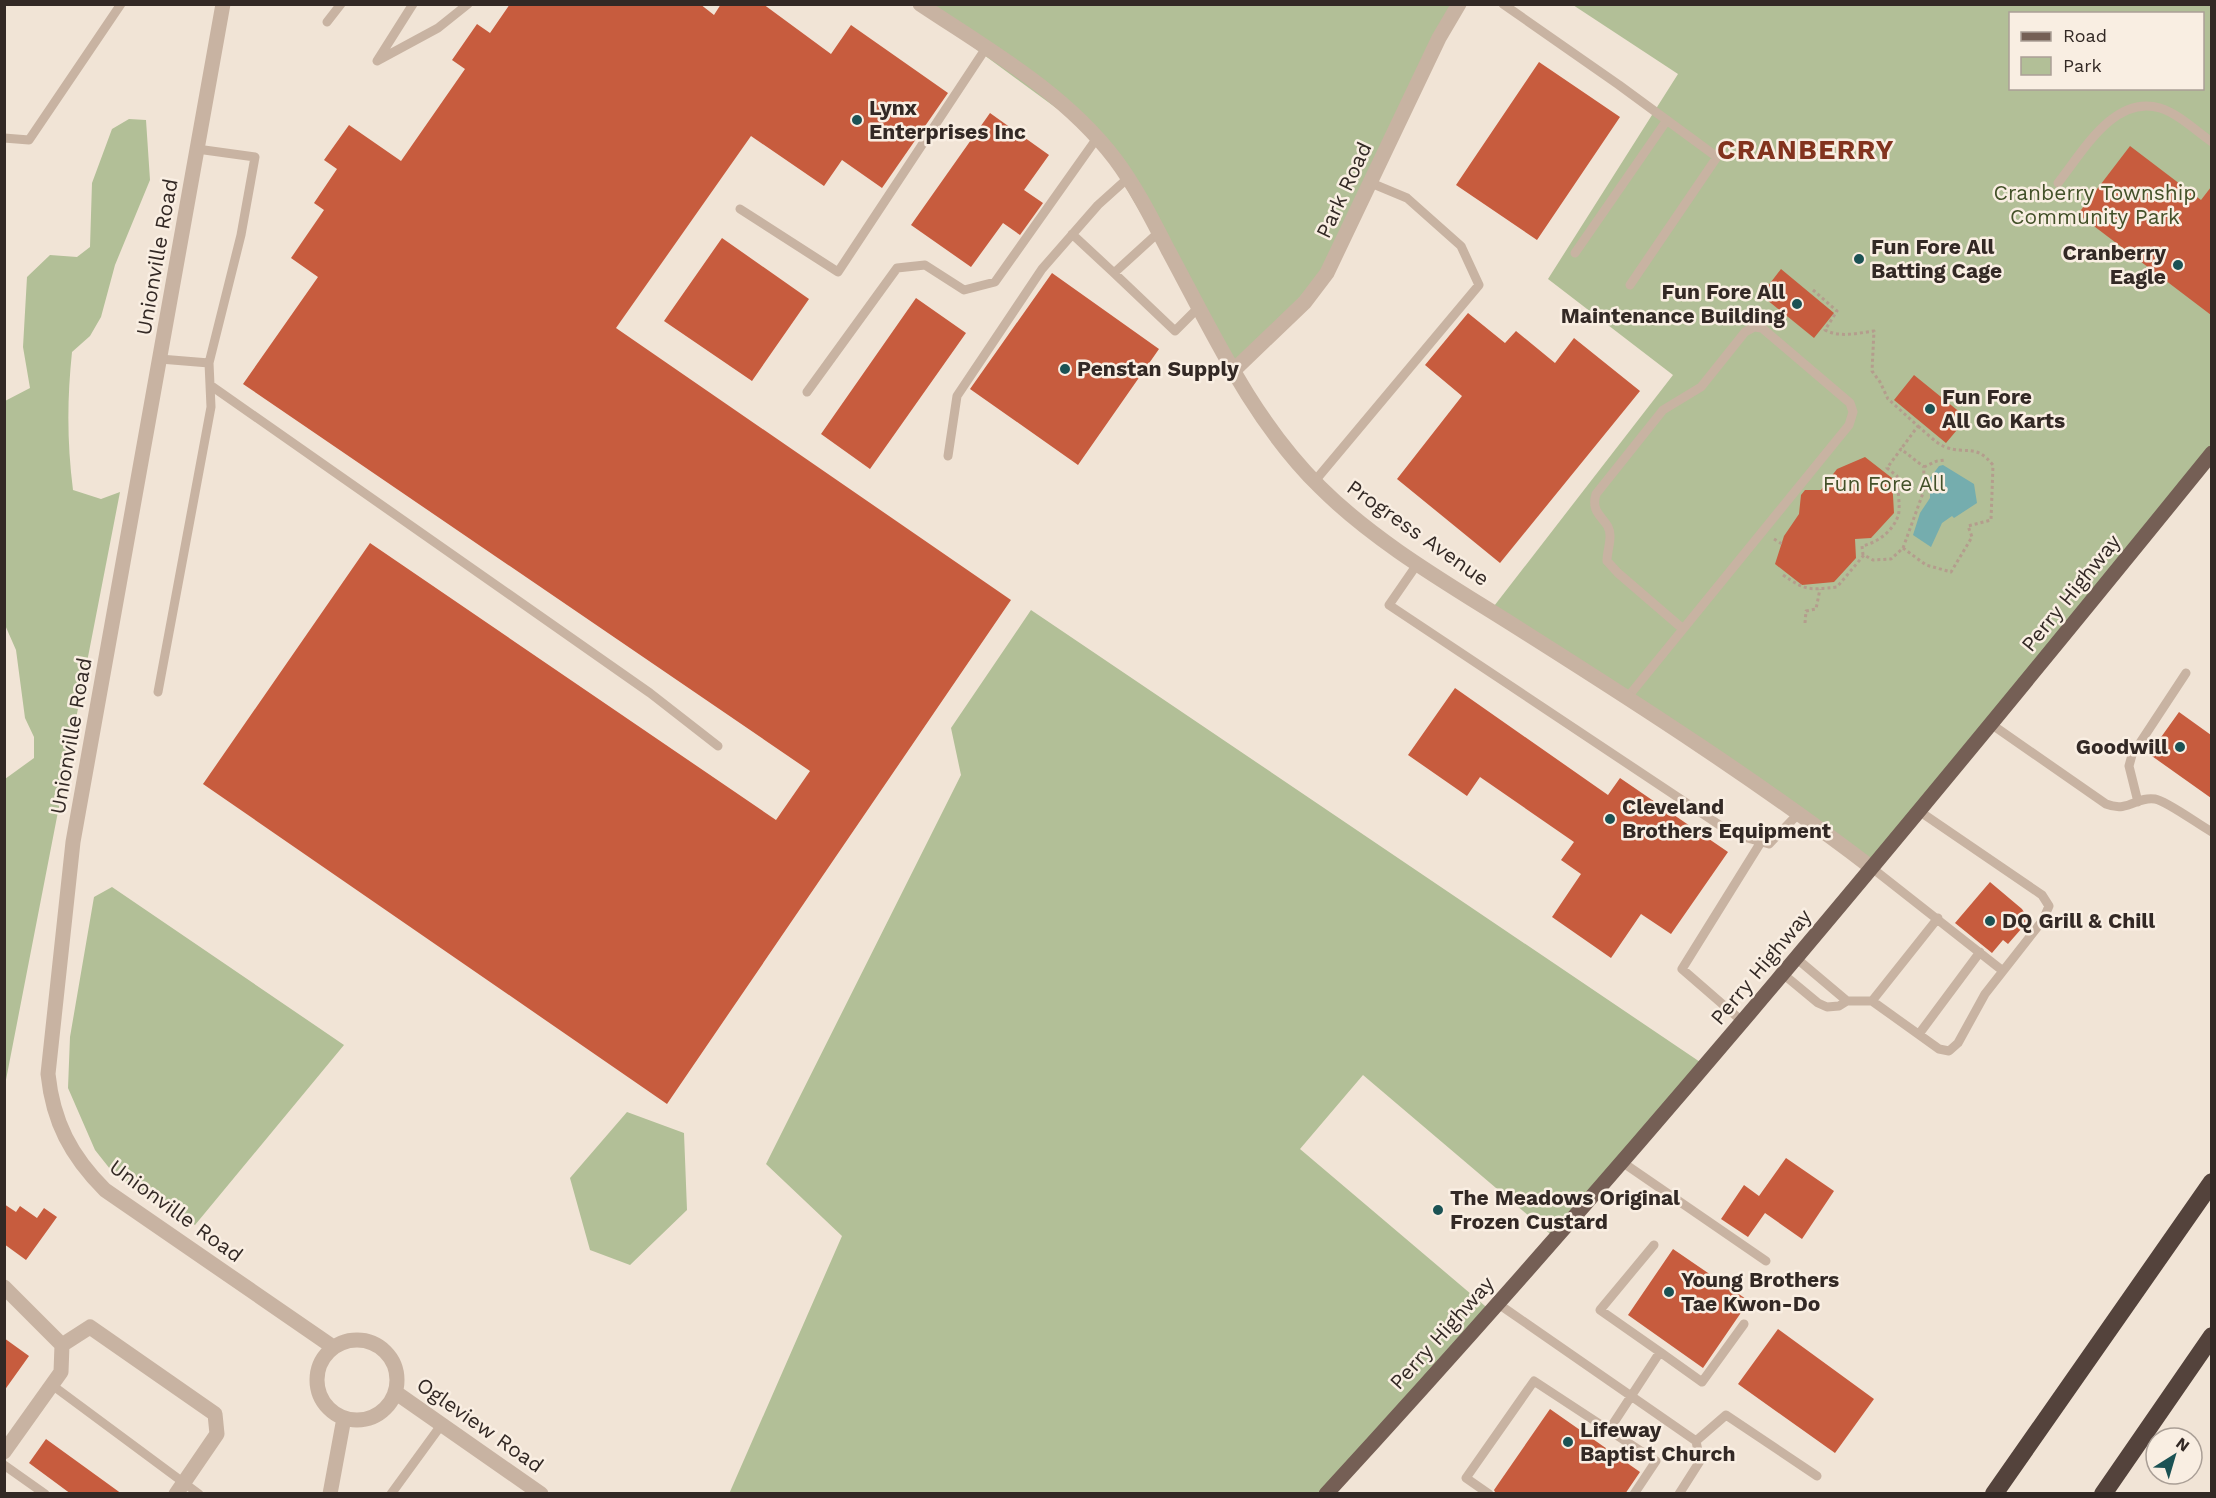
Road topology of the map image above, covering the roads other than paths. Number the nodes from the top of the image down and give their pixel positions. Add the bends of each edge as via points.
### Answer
1 (121, 4) edge
2 (223, 4) edge
3 (341, 4) edge
4 (413, 4) edge
5 (468, 4) edge
6 (920, 4) edge
7 (1459, 4) edge
8 (1503, 4) edge
9 (327, 22) dead end
10 (986, 48) junction
11 (1667, 120) junction
12 (4, 138) edge
13 (1097, 138) junction
14 (2211, 142) edge
15 (197, 149) junction
16 (1128, 178) junction
17 (1371, 183) junction
18 (2058, 183) dead end
19 (740, 209) dead end
20 (1159, 232) junction
21 (1072, 234) junction
22 (1575, 253) dead end
23 (1114, 273) junction
24 (1630, 285) dead end
25 (1199, 307) junction
26 (160, 359) junction
27 (209, 363) junction
28 (1233, 370) junction
29 (210, 386) junction
30 (807, 392) dead end
31 (2211, 453) edge
32 (948, 456) dead end
33 (1314, 482) junction
34 (1418, 563) junction
35 (1683, 629) junction
36 (2187, 673) dead end
37 (158, 692) dead end
38 (1627, 698) junction
39 (1991, 724) junction
40 (718, 746) dead end
41 (2138, 802) junction
42 (1919, 811) junction
43 (1799, 813) junction
44 (2211, 832) edge
45 (1761, 842) junction
46 (1872, 868) junction
47 (1938, 918) junction
48 (1980, 952) junction
49 (1796, 958) junction
50 (2003, 971) junction
51 (1783, 974) junction
52 (1847, 1001) junction
53 (1872, 1001) junction
54 (1743, 1022) junction
55 (1919, 1034) junction
56 (1622, 1162) junction
57 (2211, 1182) edge
58 (1654, 1245) dead end
59 (1766, 1261) dead end
60 (4, 1287) edge
61 (1497, 1303) junction
62 (1744, 1323) dead end
63 (2211, 1336) edge
64 (62, 1345) junction
65 (333, 1347) junction
66 (1660, 1352) junction
67 (2211, 1358) edge
68 (52, 1385) junction
69 (395, 1392) junction
70 (1631, 1396) junction
71 (344, 1418) junction
72 (442, 1424) junction
73 (1609, 1430) junction
74 (1696, 1440) junction
75 (4, 1452) edge
76 (4, 1465) edge
77 (2118, 1472) junction
78 (1816, 1476) dead end
79 (180, 1488) edge
80 (536, 1492) edge
81 (45, 1494) edge
82 (199, 1494) edge
83 (330, 1494) edge
84 (391, 1494) edge
85 (1326, 1494) edge
86 (1489, 1494) edge
87 (1634, 1494) edge
88 (1679, 1494) edge
89 (1994, 1494) edge
90 (2103, 1494) edge

1 - 12 lane via 29,140
2 - 15 street, Unionville Road
3 - 9 lane
4 - 5 lane via 377,61 438,27
6 - 10 street, Progress Avenue
7 - 17 street, Park Road
8 - 11 lane
10 - 13 street, Progress Avenue via 1061,102
10 - 19 lane via 838,272
11 - 22 lane
11 - 24 lane via 1718,157
13 - 16 street, Progress Avenue
13 - 30 lane via 995,282 964,290 925,265 897,268
14 - 18 lane via 2159,108 2127,109 2103,126
15 - 26 street, Unionville Road
15 - 27 lane via 255,157 241,235
16 - 20 street, Progress Avenue
16 - 21 lane
17 - 28 street, Park Road via 1317,288
17 - 33 lane via 1407,198 1461,246 1479,285
20 - 23 lane
20 - 25 street, Progress Avenue
21 - 23 lane
21 - 32 lane via 1042,269 957,396
23 - 25 lane via 1175,331
25 - 28 street, Progress Avenue
26 - 27 lane
26 - 65 street, Unionville Road via 73,842 48,1074 51,1098 57,1120 74,1151 105,1190
27 - 29 lane
28 - 33 street, Progress Avenue via 1269,429
29 - 37 lane via 211,407
29 - 40 lane via 650,693
31 - 39 main road, Perry Highway
33 - 34 street, Progress Avenue via 1364,525
34 - 38 street, Progress Avenue
34 - 45 lane via 1389,605 1733,834
35 - 35 lane via 1849,425 1853,412 1839,391 1762,328 1745,332 1701,387 1663,410 1593,502 1610,537 1607,561
35 - 38 lane
36 - 41 lane via 2132,755 2129,766
38 - 43 street, Progress Avenue
39 - 41 lane via 2106,804 2117,808
39 - 42 main road, Perry Highway
41 - 44 lane via 2157,799
42 - 46 main road, Perry Highway
42 - 50 lane via 2042,895 2049,906 2043,920
43 - 45 lane via 1769,844
43 - 46 street, Progress Avenue
45 - 54 lane via 1682,969
46 - 47 lane
46 - 49 main road, Perry Highway
47 - 48 lane
47 - 53 lane
48 - 50 lane
48 - 55 lane
49 - 51 main road, Perry Highway
49 - 52 lane
50 - 55 lane via 1949,1051
51 - 52 lane via 1822,1005 1834,1008
51 - 54 main road, Perry Highway
52 - 53 lane
53 - 55 lane
54 - 56 main road, Perry Highway
56 - 59 lane
56 - 61 main road, Perry Highway
57 - 89 highway
58 - 66 lane via 1600,1310
60 - 64 street
61 - 70 lane
61 - 85 main road, Perry Highway
62 - 66 lane via 1702,1382
63 - 77 highway
64 - 68 street via 61,1372
64 - 79 street via 90,1327 215,1414 217,1434
65 - 69 street via 350,1340 375,1344 393,1363 397,1376
65 - 71 street via 320,1364 317,1390 332,1412
66 - 70 lane
67 - 77 highway
68 - 75 street
68 - 79 lane
69 - 71 street via 382,1411 370,1418
69 - 72 street, Ogleview Road
70 - 73 lane
70 - 74 lane
71 - 83 street
72 - 80 street, Ogleview Road
72 - 84 lane
73 - 86 lane via 1534,1380 1466,1478
73 - 87 lane via 1656,1461
74 - 78 lane via 1726,1415
74 - 88 lane via 1700,1461
76 - 81 lane
77 - 90 highway
79 - 82 lane

